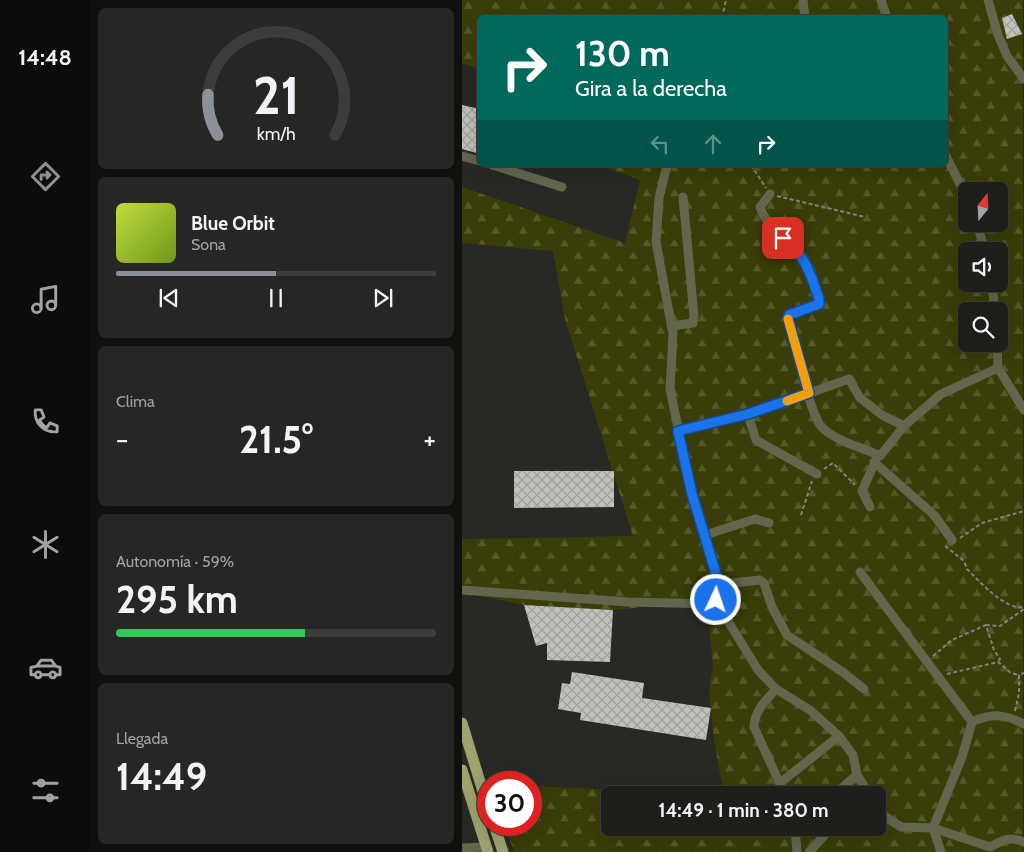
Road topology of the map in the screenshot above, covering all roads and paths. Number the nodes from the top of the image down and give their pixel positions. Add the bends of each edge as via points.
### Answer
1 (726, 0) edge
2 (803, 0) edge
3 (881, 0) edge
4 (988, 0) edge
5 (723, 15) edge
6 (805, 15) edge
7 (886, 15) edge
8 (1024, 79) edge
9 (462, 156) edge
10 (477, 160) edge
11 (948, 160) edge
12 (498, 167) edge
13 (667, 167) edge
14 (752, 167) edge
15 (959, 182) edge
16 (562, 187) dead end
17 (770, 194) junction
18 (683, 197) dead end
19 (864, 217) dead end
20 (671, 326) junction
21 (997, 352) edge
22 (998, 368) junction
23 (809, 393) junction
24 (1024, 410) edge
25 (748, 414) junction
26 (904, 426) junction
27 (678, 431) junction
28 (877, 459) junction
29 (817, 474) junction
30 (862, 491) junction
31 (870, 507) dead end
32 (1024, 511) edge
33 (800, 515) dead end
34 (769, 523) dead end
35 (705, 535) junction
36 (952, 540) junction
37 (860, 572) dead end
38 (717, 585) junction
39 (462, 590) edge
40 (718, 604) junction
41 (1024, 608) edge
42 (986, 625) junction
43 (998, 662) junction
44 (926, 663) junction
45 (1024, 672) edge
46 (1019, 675) junction
47 (937, 678) junction
48 (776, 689) junction
49 (864, 689) dead end
50 (1014, 720) junction
51 (972, 722) junction
52 (462, 723) edge
53 (1024, 724) edge
54 (839, 736) junction
55 (462, 770) edge
56 (477, 772) edge
57 (857, 775) junction
58 (780, 783) junction
59 (781, 786) edge
60 (844, 786) edge
61 (864, 786) edge
62 (886, 817) edge
63 (933, 828) junction
64 (497, 836) edge
65 (796, 836) edge
66 (824, 836) edge
67 (1024, 842) edge
68 (462, 848) edge
69 (487, 849) edge
70 (502, 852) edge
71 (797, 852) edge
72 (809, 852) edge
73 (941, 852) edge

1 - 5 path
2 - 6 street
3 - 7 street
4 - 8 street via 998,35
9 - 10 street
11 - 15 street
12 - 16 street
13 - 20 street via 659,198 656,242
14 - 17 path
17 - 19 path
17 - 23 street via 760,207 762,213 798,250 808,266 819,299 819,304 788,318
18 - 20 street via 694,316 693,323
20 - 27 street via 670,389
21 - 22 street
22 - 24 street
22 - 26 street via 941,394
23 - 25 street
23 - 26 street via 849,379 860,398 882,415
23 - 28 street via 821,427
25 - 27 street
25 - 29 street via 756,440
26 - 28 street
27 - 35 street
28 - 30 street
28 - 36 street via 934,515
29 - 30 path via 834,463
29 - 33 path via 808,487
30 - 31 street
32 - 36 path via 982,523
34 - 35 street via 755,519
35 - 38 street
36 - 41 path via 944,548 964,561 967,569 984,586 1007,604 1017,609
37 - 44 street
38 - 40 street
38 - 49 street via 760,580 787,635
39 - 40 street via 628,602
40 - 48 street via 747,656
41 - 42 path via 1000,626
42 - 43 path via 1000,659
42 - 44 path via 952,640
43 - 46 path via 1011,673
43 - 47 path
44 - 47 street
45 - 46 path
46 - 50 path
47 - 51 street
48 - 54 street via 810,710
48 - 58 street via 754,719 754,727
50 - 51 street via 996,715 983,716
50 - 53 street
51 - 63 street via 962,758
52 - 56 main road
54 - 57 street via 853,755
54 - 58 street
55 - 69 main road
57 - 60 street
57 - 61 street
58 - 59 street
62 - 63 street via 901,828
63 - 67 street via 990,847 1006,838
63 - 73 street
64 - 70 main road
65 - 71 street
66 - 72 street
68 - 69 street

